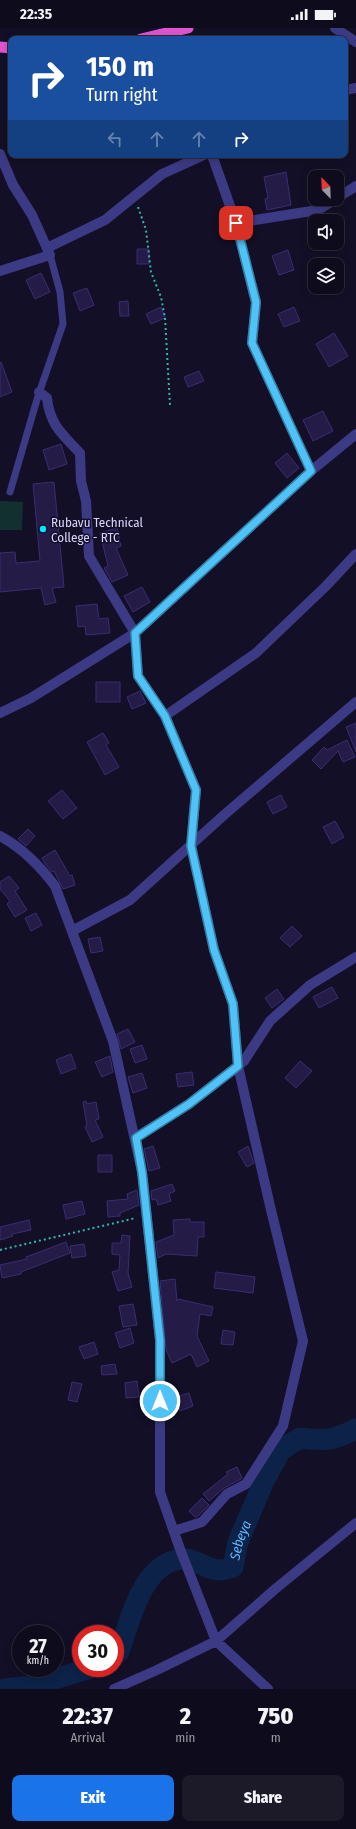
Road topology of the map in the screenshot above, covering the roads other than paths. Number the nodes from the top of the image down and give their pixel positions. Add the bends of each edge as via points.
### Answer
1 (188, 28) edge
2 (335, 28) edge
3 (154, 36) edge
4 (347, 36) edge
5 (0, 154) edge
6 (197, 158) edge
7 (213, 158) edge
8 (356, 186) edge
9 (344, 194) edge
10 (325, 206) edge
11 (236, 223) junction
12 (48, 251) junction
13 (0, 271) edge
14 (39, 392) junction
15 (356, 434) edge
16 (311, 471) junction
17 (10, 492) dead end
18 (356, 554) edge
19 (135, 633) junction
20 (356, 702) edge
21 (0, 713) edge
22 (165, 716) junction
23 (0, 836) edge
24 (191, 846) junction
25 (72, 931) junction
26 (356, 957) edge
27 (238, 1066) junction
28 (136, 1138) junction
29 (356, 1523) edge
30 (174, 1531) junction
31 (216, 1641) junction
32 (114, 1689) edge
33 (268, 1689) edge

1 - 3 highway
2 - 4 street
5 - 12 street via 13,185 32,215
6 - 12 street via 162,174 105,220
7 - 11 street
8 - 9 street
10 - 11 street via 318,210
11 - 16 street via 256,302 252,343
12 - 13 street
12 - 14 lane via 60,292 63,324
14 - 17 lane
14 - 19 street via 47,398 54,425 80,453 80,481 86,501 89,556
15 - 16 street
16 - 19 street
18 - 22 street via 256,653
19 - 21 street via 31,698
19 - 22 street via 138,676
20 - 24 street
22 - 24 street via 196,790
23 - 25 street via 28,856 55,886
24 - 25 street via 130,900
24 - 27 street via 214,950 233,1004
25 - 28 street via 113,1041
26 - 27 street via 310,984 270,1021
27 - 28 street via 189,1104
27 - 30 street via 303,1341 283,1426 246,1484 227,1494 202,1522
28 - 30 street via 160,1340 160,1492
29 - 31 street
30 - 31 street
31 - 32 street
31 - 33 street

